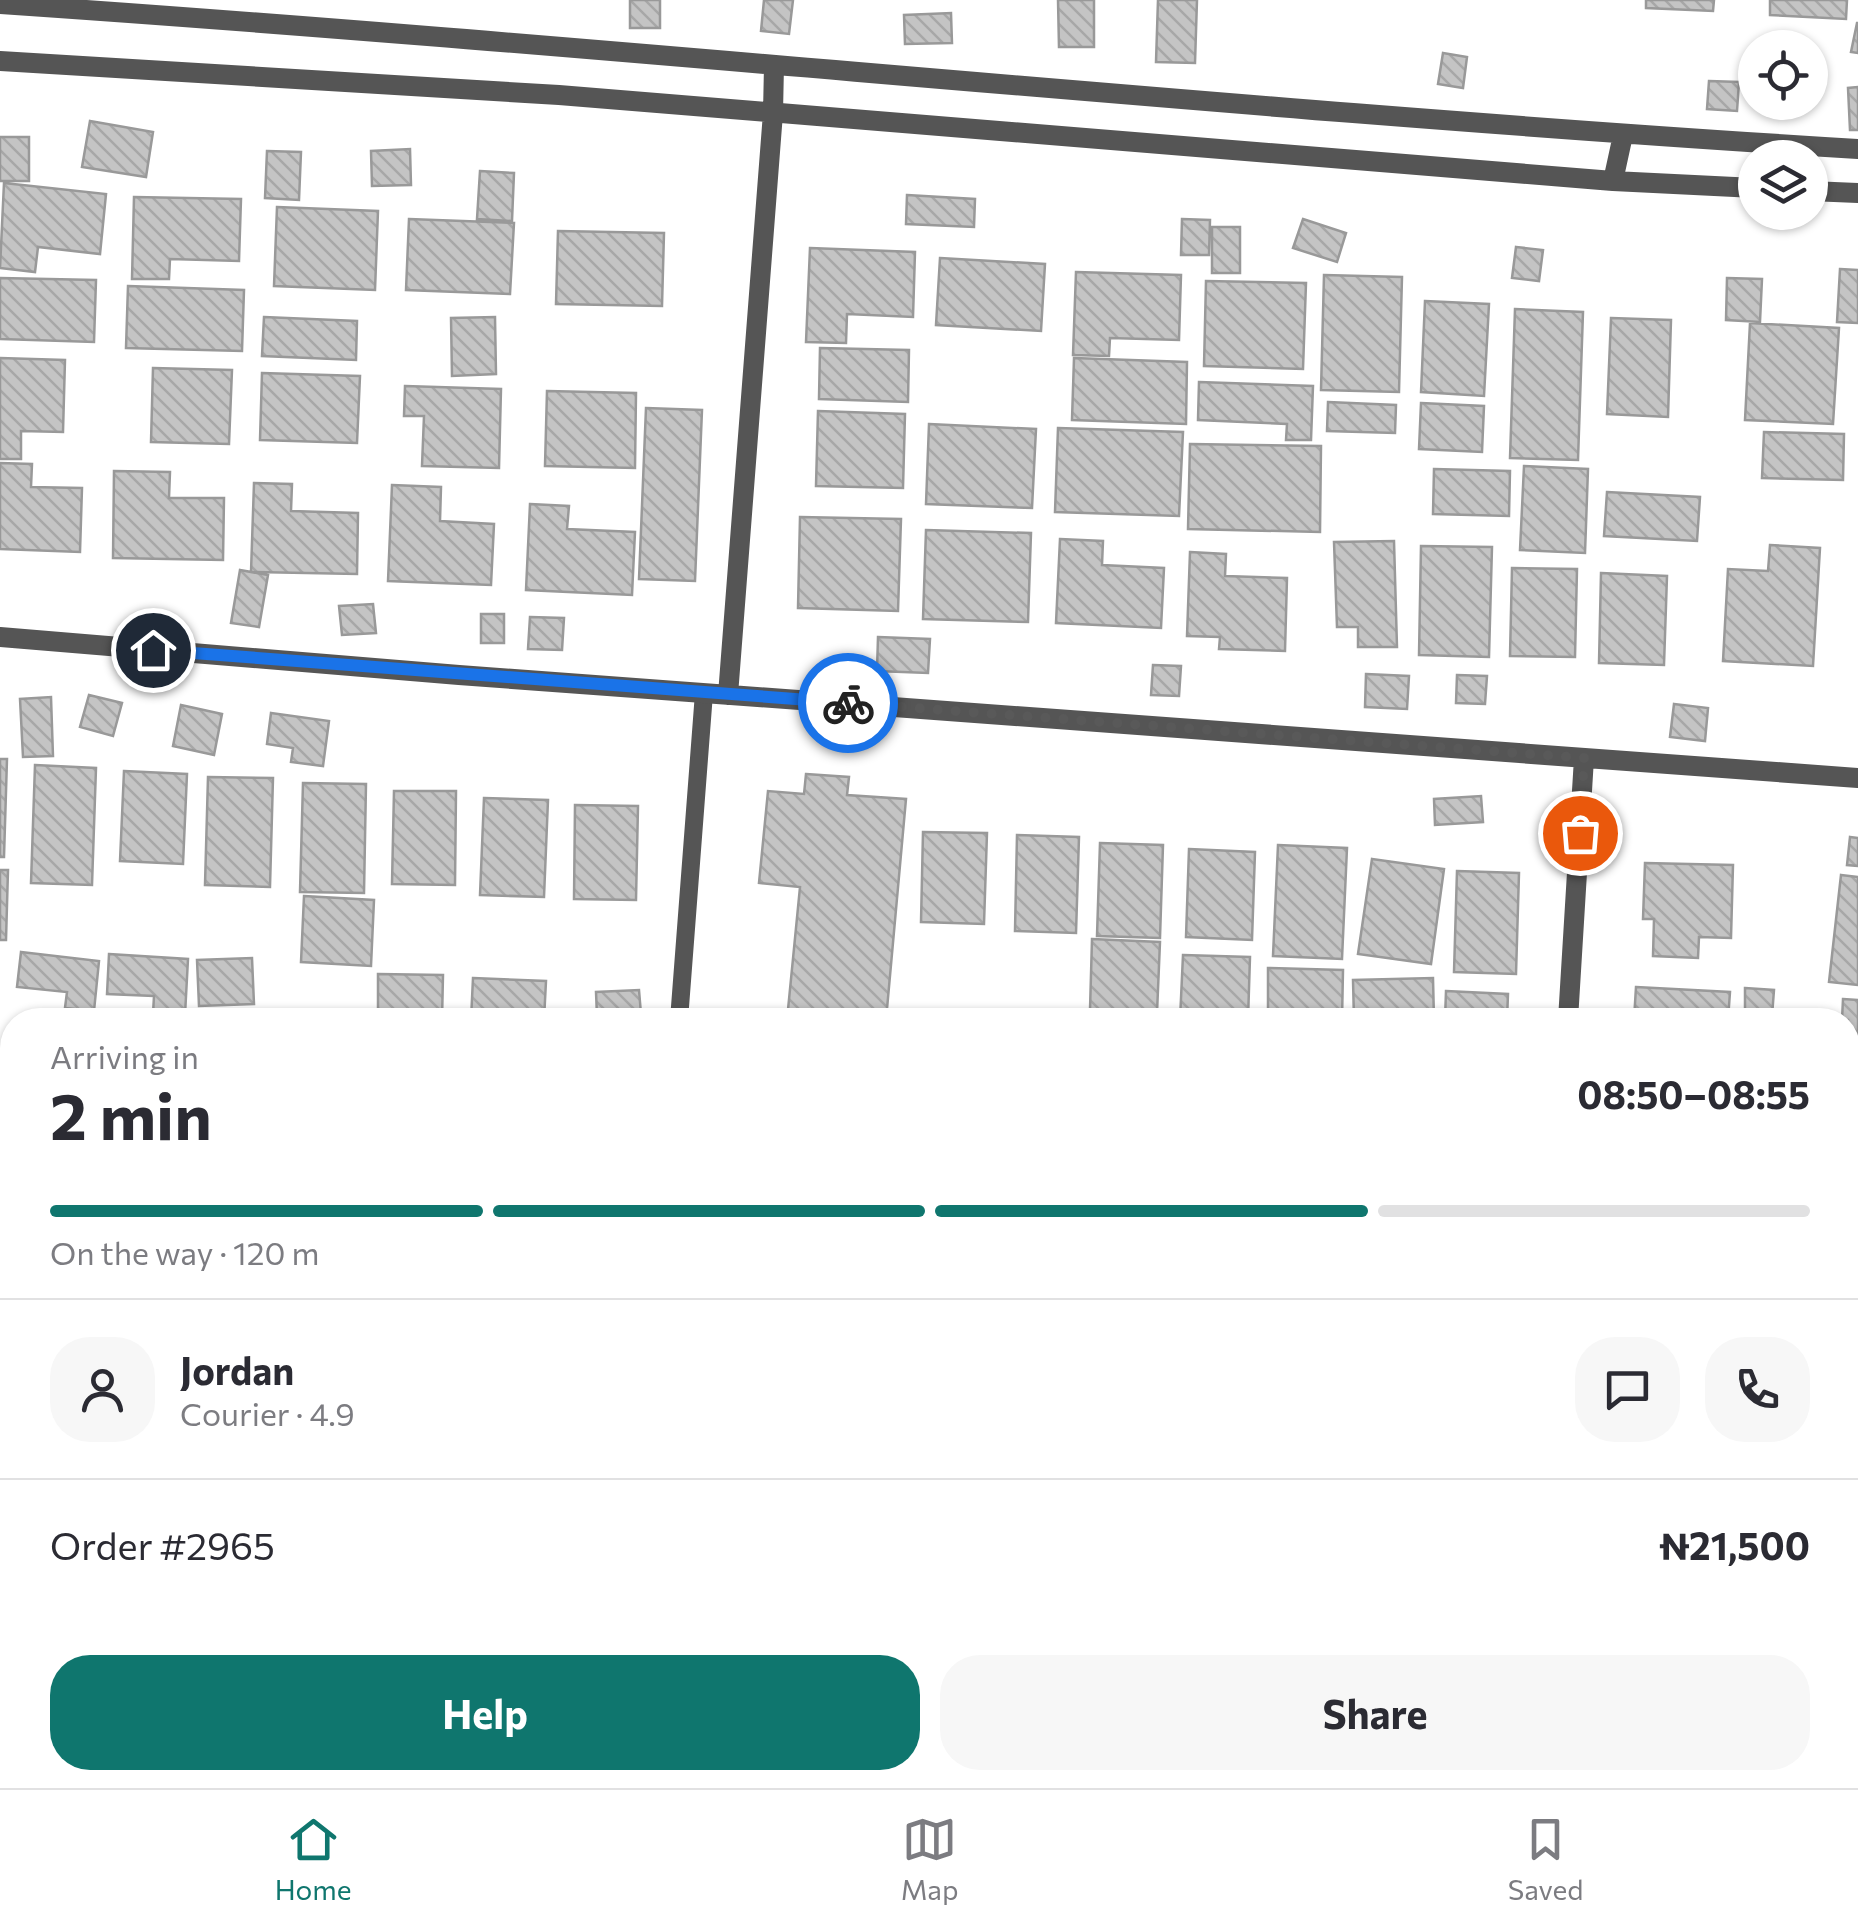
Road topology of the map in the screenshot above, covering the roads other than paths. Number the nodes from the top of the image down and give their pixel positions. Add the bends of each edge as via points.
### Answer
1 (0, 4) edge
2 (0, 61) edge
3 (774, 64) junction
4 (773, 113) junction
5 (1623, 135) junction
6 (1858, 149) edge
7 (1613, 182) junction
8 (1738, 187) edge
9 (1828, 192) edge
10 (1858, 193) edge
11 (0, 638) edge
12 (704, 693) junction
13 (728, 694) junction
14 (1584, 758) junction
15 (1858, 778) edge
16 (680, 1008) edge
17 (1569, 1008) edge

1 - 3 street
2 - 4 street
3 - 4 street
3 - 5 street
4 - 7 street
4 - 13 street
5 - 6 street
5 - 7 street
7 - 8 street
9 - 10 street
11 - 12 street
12 - 13 street
12 - 16 lane
13 - 14 street
14 - 15 street
14 - 17 street

